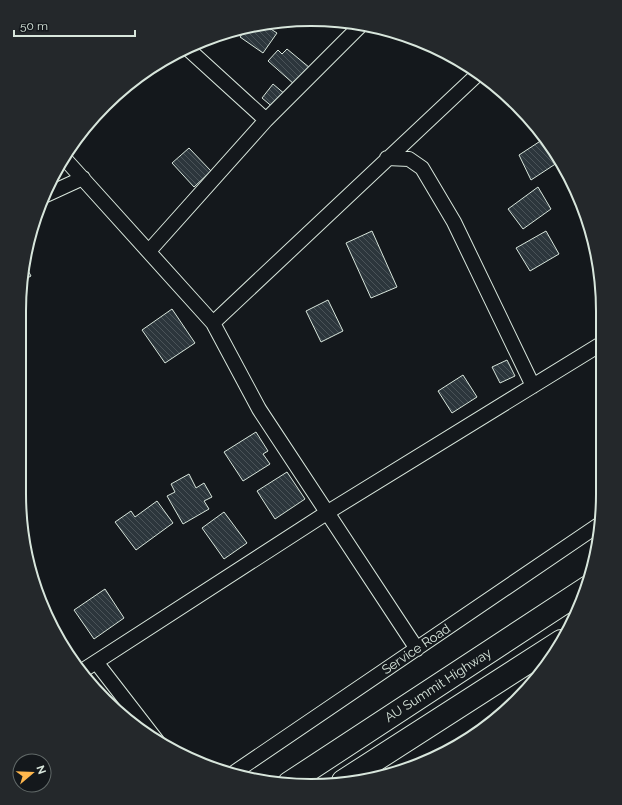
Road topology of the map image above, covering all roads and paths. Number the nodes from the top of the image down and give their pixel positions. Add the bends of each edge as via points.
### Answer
1 (357, 29) edge
2 (192, 52) edge
3 (474, 78) edge
4 (266, 120) junction
5 (387, 158) junction
6 (68, 162) edge
7 (83, 178) junction
8 (52, 193) edge
9 (149, 251) junction
10 (213, 324) junction
11 (596, 346) edge
12 (532, 386) junction
13 (328, 512) junction
14 (594, 528) edge
15 (578, 594) edge
16 (417, 648) junction
17 (551, 648) edge
18 (96, 662) junction
19 (86, 668) edge
20 (144, 725) edge
21 (239, 769) edge
22 (350, 777) edge
23 (297, 778) edge

1 - 4 street
2 - 4 street
3 - 5 street
4 - 9 street
5 - 10 street
5 - 12 street via 409,159 422,168 454,222
6 - 7 street
7 - 8 street
7 - 9 street
9 - 10 street
10 - 13 street via 259,409
11 - 12 street
12 - 13 street
13 - 16 street
13 - 18 street
14 - 16 street, Service Road
15 - 23 main road, AU Summit Highway
16 - 21 street, Service Road
17 - 22 main road
18 - 19 street
18 - 20 street

